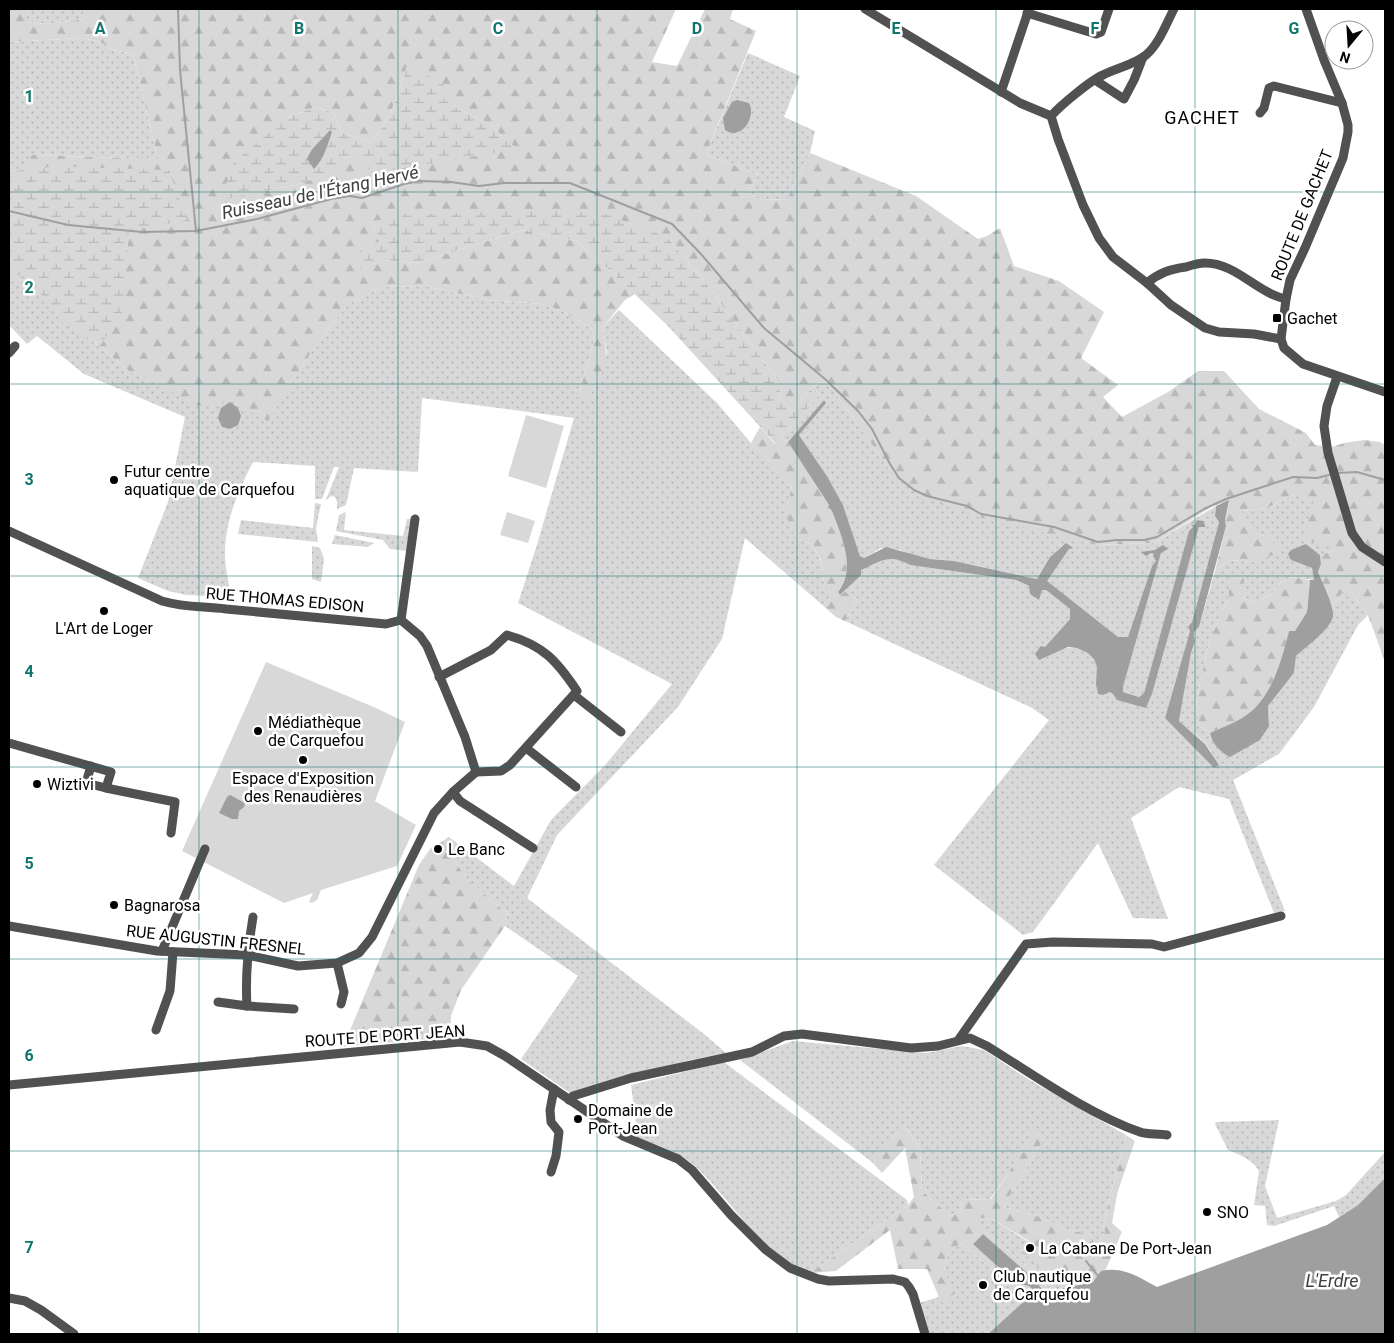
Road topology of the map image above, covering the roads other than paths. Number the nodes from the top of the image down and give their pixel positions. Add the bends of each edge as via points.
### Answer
1 (866, 9) edge
2 (1109, 9) edge
3 (1174, 9) edge
4 (1306, 9) edge
5 (1028, 11) edge
6 (1143, 57) junction
7 (1096, 80) junction
8 (1001, 92) junction
9 (1342, 103) junction
10 (1260, 113) dead end
11 (1052, 116) junction
12 (1147, 283) junction
13 (1286, 299) junction
14 (1281, 339) junction
15 (1336, 377) junction
16 (1385, 392) edge
17 (415, 519) dead end
18 (9, 531) edge
19 (1385, 562) edge
20 (401, 620) junction
21 (440, 677) junction
22 (574, 695) junction
23 (621, 732) dead end
24 (9, 743) edge
25 (526, 748) junction
26 (92, 766) junction
27 (476, 772) junction
28 (576, 787) dead end
29 (106, 788) junction
30 (453, 792) junction
31 (171, 833) dead end
32 (533, 848) dead end
33 (204, 849) dead end
34 (1281, 916) dead end
35 (253, 917) dead end
36 (9, 926) edge
37 (162, 951) junction
38 (173, 952) junction
39 (247, 955) junction
40 (337, 963) junction
41 (218, 1002) dead end
42 (341, 1004) dead end
43 (247, 1006) junction
44 (294, 1009) dead end
45 (156, 1030) dead end
46 (959, 1039) junction
47 (9, 1086) edge
48 (554, 1090) junction
49 (570, 1100) junction
50 (1167, 1135) dead end
51 (551, 1172) dead end
52 (9, 1298) edge
53 (74, 1334) edge
54 (925, 1334) edge

1 - 8 street
2 - 5 street via 1101,32 1096,34
3 - 6 street
4 - 9 street, ROUTE DE GACHET
5 - 8 street
6 - 7 street
6 - 7 street via 1124,99
7 - 11 street
8 - 11 street
9 - 10 street via 1274,86 1269,88
9 - 13 street, ROUTE DE GACHET via 1348,125 1342,158 1290,280
11 - 12 street via 1083,205 1099,238 1112,257
12 - 13 street via 1158,274 1175,268 1204,263 1234,271 1273,295
12 - 14 street via 1171,305 1205,328
13 - 14 street, ROUTE DE GACHET
14 - 15 street via 1284,348 1304,364
15 - 16 street
15 - 19 street via 1324,426 1333,474 1352,533 1362,547
17 - 20 street
18 - 20 street, RUE THOMAS EDISON via 162,601 186,607 386,624
20 - 21 street via 427,646
21 - 22 street via 491,650 507,635 542,650 560,666 577,691
21 - 27 street
22 - 23 street
22 - 25 street
24 - 26 street
25 - 27 street via 501,771
25 - 28 street
26 - 29 street via 111,772
26 - 29 street via 86,783
27 - 30 street
29 - 31 street via 175,802
30 - 32 street via 460,801
30 - 40 street, RUE AUGUSTIN FRESNEL via 434,813 372,937 359,953
33 - 37 street
34 - 46 street via 1164,947 1152,944 1026,944
35 - 39 street
36 - 37 street, RUE AUGUSTIN FRESNEL
37 - 38 street, RUE AUGUSTIN FRESNEL
38 - 39 street, RUE AUGUSTIN FRESNEL
38 - 45 street via 170,991
39 - 40 street, RUE AUGUSTIN FRESNEL via 298,966
39 - 43 street
40 - 42 street via 344,992
41 - 43 street
43 - 44 street
46 - 49 street via 938,1046 911,1048 802,1034 784,1036 752,1052 632,1078 573,1096
46 - 50 street via 970,1038 987,1046 1084,1105 1122,1124 1142,1133
47 - 48 street, ROUTE DE PORT JEAN via 460,1042 487,1046
48 - 49 street, ROUTE DE PORT JEAN
48 - 51 street via 551,1122 560,1132
49 - 54 street, ROUTE DE PORT JEAN via 623,1136 678,1159 766,1250 790,1268 829,1281 900,1279 909,1287
52 - 53 street via 33,1305

